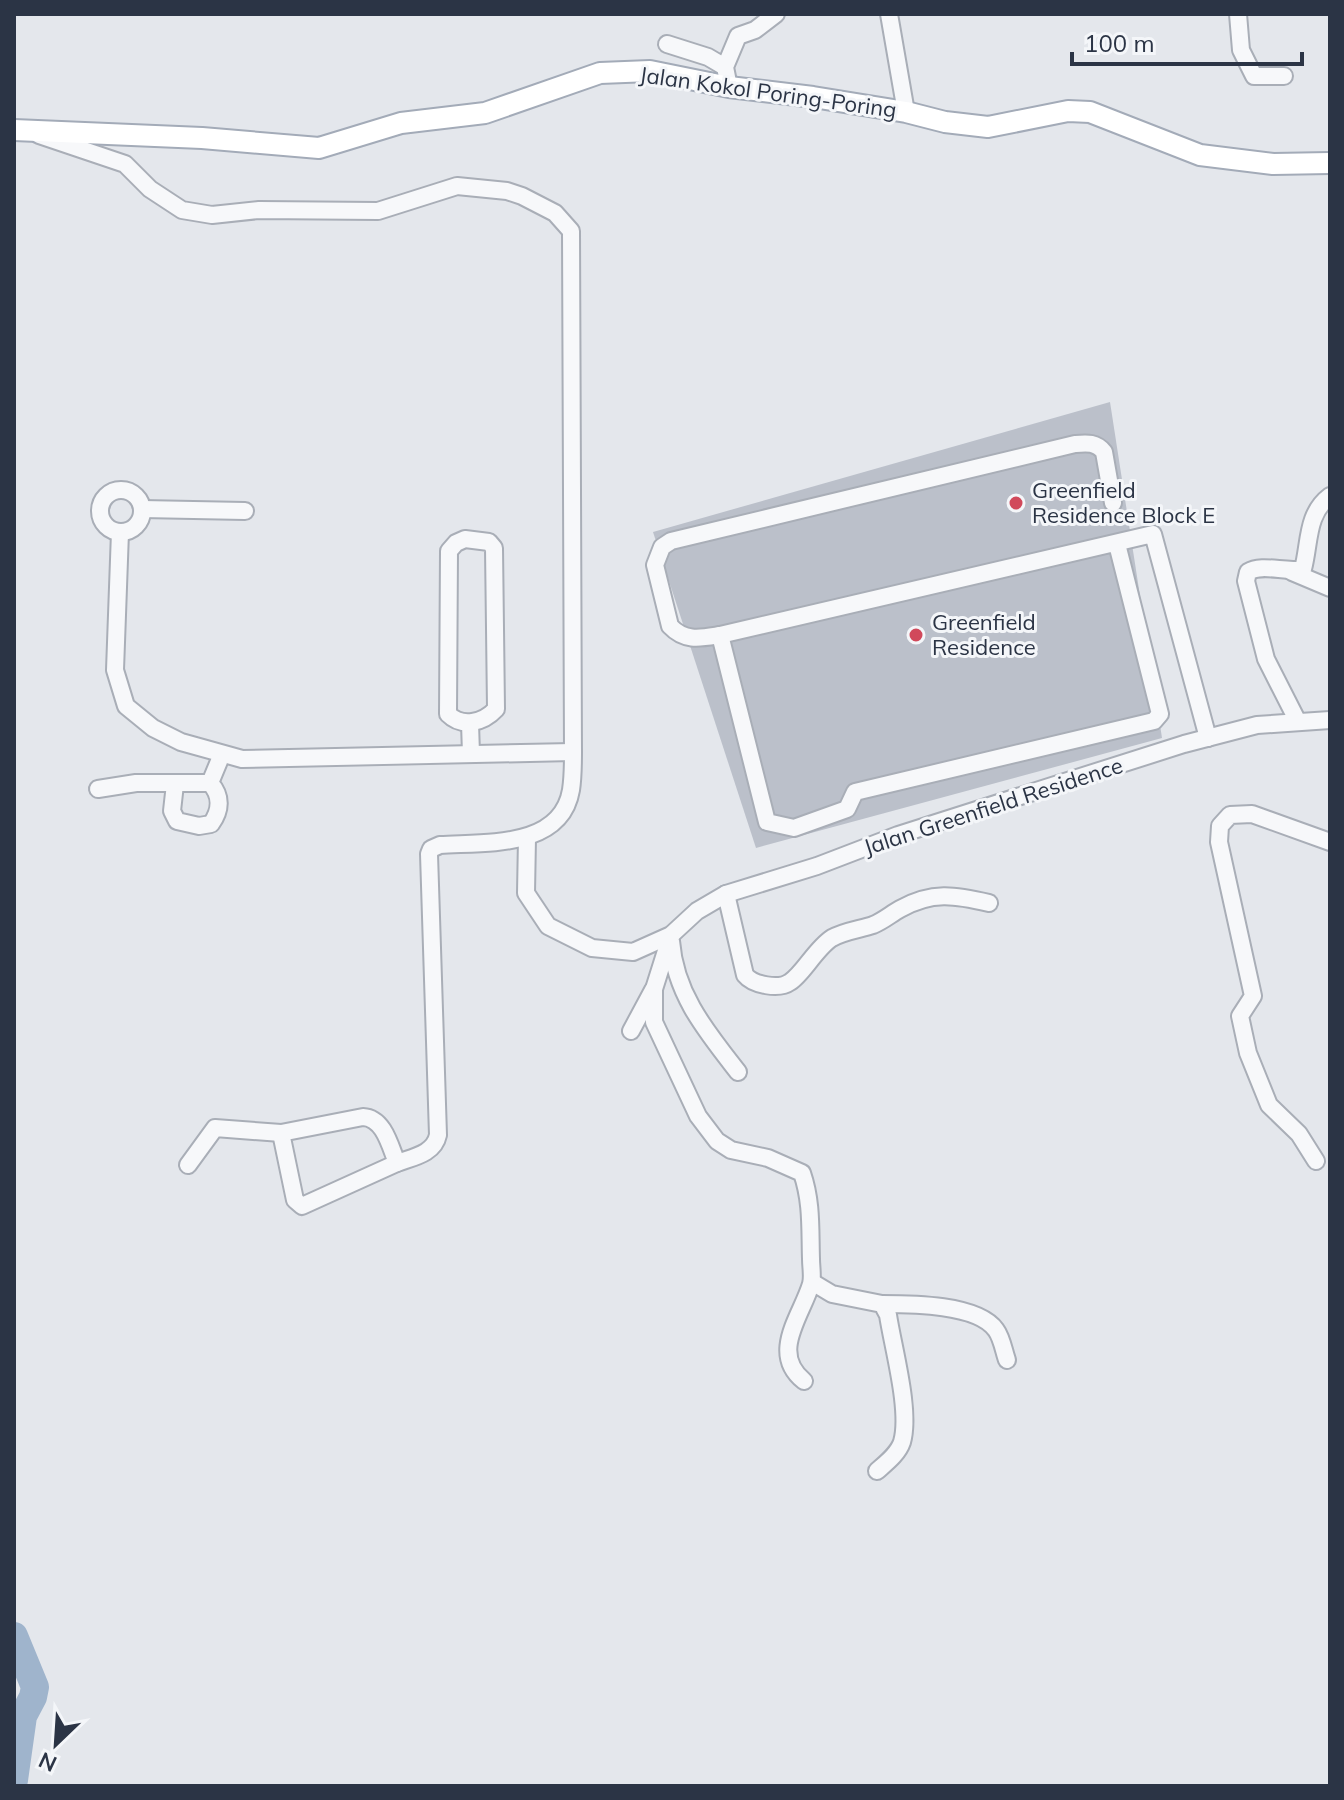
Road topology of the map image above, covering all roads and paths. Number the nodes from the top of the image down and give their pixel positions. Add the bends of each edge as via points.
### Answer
1 (776, 14) edge
2 (889, 14) edge
3 (1238, 14) edge
4 (667, 44) dead end
5 (1284, 76) dead end
6 (727, 77) junction
7 (906, 112) junction
8 (20, 130) edge
9 (1330, 163) edge
10 (1330, 496) edge
11 (1113, 503) dead end
12 (142, 509) junction
13 (245, 511) dead end
14 (120, 532) junction
15 (1117, 544) junction
16 (1292, 572) junction
17 (1330, 588) edge
18 (720, 635) junction
19 (1330, 720) edge
20 (1298, 722) junction
21 (470, 723) junction
22 (1208, 738) junction
23 (573, 752) junction
24 (222, 754) junction
25 (471, 754) junction
26 (210, 783) junction
27 (175, 784) junction
28 (98, 789) dead end
29 (527, 838) junction
30 (1330, 842) edge
31 (726, 894) junction
32 (989, 903) dead end
33 (671, 935) junction
34 (654, 989) junction
35 (631, 1031) dead end
36 (738, 1072) dead end
37 (281, 1133) junction
38 (1316, 1161) dead end
39 (397, 1163) junction
40 (188, 1165) dead end
41 (812, 1282) junction
42 (882, 1304) junction
43 (1007, 1360) dead end
44 (804, 1381) dead end
45 (877, 1471) dead end

1 - 6 street via 738,36
2 - 7 street
3 - 5 street via 1241,50 1254,76
4 - 6 street via 708,57
6 - 7 main road, Jalan Kokol Poring-Poring
6 - 8 main road, Jalan Kokol Poring-Poring via 600,73 485,113 401,123 319,148
7 - 9 main road, Jalan Kokol Poring-Poring via 988,127 1068,111 1090,112 1200,155 1273,164
8 - 23 street via 125,164 182,210 212,215 378,211 457,186 507,191 555,213 571,231
10 - 16 street via 1309,526 1303,569
11 - 18 street via 1104,452 1100,446 1075,444 671,541 662,547 655,565 670,626 692,639
12 - 13 street
12 - 14 street via 140,521
12 - 14 street via 127,491 105,497 101,519 108,529
14 - 24 street via 115,670 126,706 181,742
15 - 18 street
15 - 18 street via 1160,714 1154,721 855,792 847,809 794,828 767,822
15 - 22 street via 1153,534
16 - 17 street
16 - 20 street via 1254,568 1246,581 1266,659
19 - 20 street, Jalan Greenfield Residence
20 - 22 street, Jalan Greenfield Residence via 1257,725
21 - 21 street via 496,709 494,548 489,542 465,539 449,551 448,714
21 - 25 street
22 - 31 street, Jalan Greenfield Residence
23 - 25 street
23 - 29 street via 571,792 561,814 549,828
24 - 25 street via 265,759
24 - 26 street
26 - 27 street
26 - 27 street via 217,791 217,816 211,824 199,826 177,821 172,811
27 - 28 street
29 - 33 street via 526,893 548,926 592,948 633,952
29 - 39 street via 435,846 429,854 437,1142 431,1150
30 - 38 street via 1252,814 1230,815 1220,826 1219,842 1253,996 1240,1016 1248,1053 1269,1105 1299,1134
31 - 32 street via 745,975 755,983 779,985 792,981 833,937 877,924 902,907 950,894
31 - 33 street, Jalan Greenfield Residence
33 - 34 street
33 - 36 street via 679,984 701,1025
34 - 35 street
34 - 41 street via 654,1022 698,1116 717,1141 802,1173 811,1212
37 - 39 street via 372,1117
37 - 39 street via 295,1200 302,1206
37 - 40 street via 215,1128
41 - 42 street via 832,1294
41 - 44 street via 798,1311 789,1357 793,1372
42 - 43 street via 970,1312 996,1329
42 - 45 street via 904,1411 903,1440

